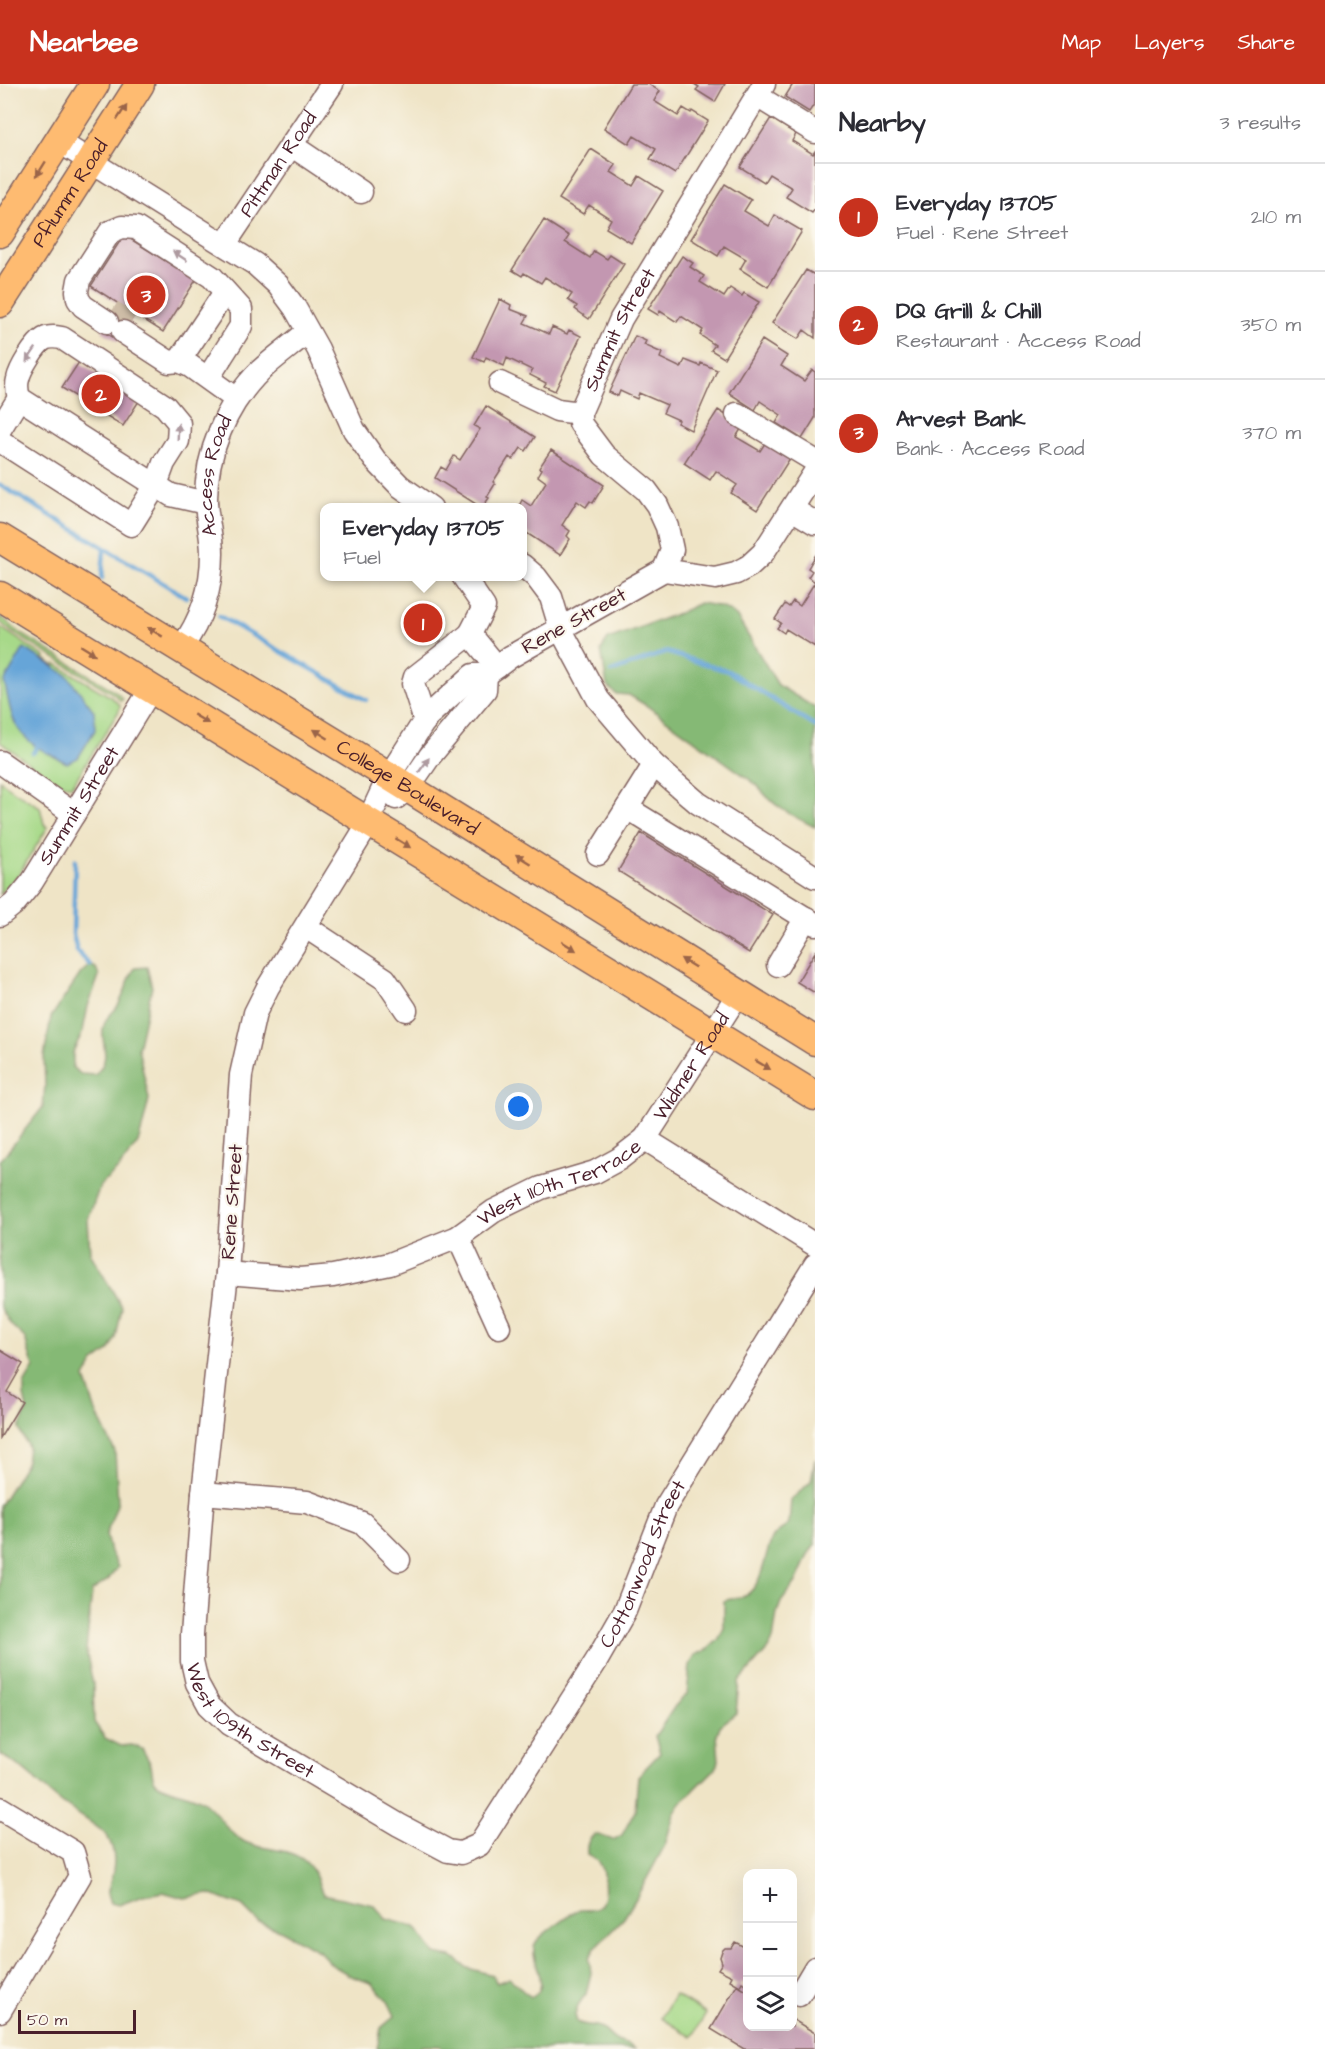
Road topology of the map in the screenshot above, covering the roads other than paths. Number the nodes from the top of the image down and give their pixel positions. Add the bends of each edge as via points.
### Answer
1 (95, 84) edge
2 (140, 84) edge
3 (332, 84) edge
4 (760, 90) edge
5 (815, 132) edge
6 (58, 141) junction
7 (291, 145) junction
8 (91, 161) junction
9 (361, 192) dead end
10 (0, 234) edge
11 (225, 244) junction
12 (225, 292) junction
13 (0, 303) edge
14 (307, 332) junction
15 (179, 361) junction
16 (208, 378) junction
17 (500, 383) dead end
18 (19, 398) junction
19 (236, 399) junction
20 (580, 413) junction
21 (737, 414) dead end
22 (0, 429) edge
23 (0, 441) edge
24 (815, 461) edge
25 (815, 472) edge
26 (156, 485) junction
27 (206, 503) junction
28 (425, 503) edge
29 (792, 509) junction
30 (815, 523) edge
31 (0, 538) edge
32 (527, 569) edge
33 (664, 570) junction
34 (466, 581) edge
35 (0, 596) edge
36 (561, 630) junction
37 (470, 634) junction
38 (181, 648) junction
39 (491, 671) junction
40 (152, 689) junction
41 (425, 721) junction
42 (0, 762) edge
43 (654, 765) junction
44 (399, 782) junction
45 (627, 808) junction
46 (74, 814) junction
47 (369, 822) junction
48 (598, 854) dead end
49 (815, 877) edge
50 (0, 915) edge
51 (810, 921) edge
52 (306, 927) junction
53 (778, 965) dead end
54 (738, 994) junction
55 (406, 1010) dead end
56 (713, 1034) junction
57 (815, 1041) edge
58 (815, 1096) edge
59 (645, 1139) junction
60 (458, 1237) junction
61 (815, 1245) edge
62 (815, 1265) edge
63 (227, 1274) junction
64 (499, 1327) dead end
65 (203, 1493) junction
66 (399, 1560) dead end
67 (0, 1808) edge
68 (461, 1853) joint
69 (815, 1968) edge
70 (799, 1995) dead end
71 (0, 2011) edge

1 - 6 main road, Pflumm Road
8 -> 2 main road, Pflumm Road
3 - 7 street, Pittman Road
4 - 5 street
4 - 20 street, Summit Street via 621,319
6 - 8 street
6 -> 10 main road, Pflumm Road
7 - 9 street
7 - 11 street, Pittman Road
8 - 11 street
8 - 13 main road, Pflumm Road
11 - 14 street via 278,285
12 - 15 street
12 -> 15 street via 212,277 136,228 122,227 110,232 79,280 78,299 83,306 118,322 169,362
12 - 16 street via 241,309 241,326
14 - 19 street, Access Road via 260,371
14 - 28 street via 354,430 400,486
15 - 16 street
16 - 19 street
17 - 20 street via 557,410
18 - 22 street
18 - 26 street
26 -> 18 street via 178,441 179,423 159,402 62,338 54,336 39,343 17,379
19 - 27 street, Access Road via 212,453
20 - 33 street, Summit Street via 580,423 604,454 646,490 657,505 672,550
21 - 24 street
23 - 26 street via 131,525
25 - 29 street
26 - 27 street via 171,495
27 - 38 street, Access Road via 211,572 205,605
29 - 30 street
29 - 33 street via 763,553 736,573 715,578
38 -> 31 main road, College Boulevard
32 - 36 street via 551,597
33 - 36 street, Rene Street
34 - 37 street via 484,607
35 -> 40 main road
36 - 39 street, Rene Street
36 - 43 street via 598,699
37 - 39 street
37 - 41 street via 416,676 413,684
44 -> 38 main road, College Boulevard
39 - 41 street, Rene Street via 473,675
44 -> 39 street, Rene Street via 430,756 485,690
40 - 46 street, Summit Street
40 -> 47 main road
41 - 44 street, Rene Street
42 - 46 street
43 - 45 street
43 - 49 street via 698,803
44 - 47 street, Rene Street
54 -> 44 main road, College Boulevard
45 - 48 street
45 - 51 street
46 - 50 street, Summit Street via 32,882
47 - 52 street, Rene Street
47 -> 56 main road
51 - 53 street
52 - 55 street via 385,979
52 - 63 street, Rene Street via 268,987 247,1042 241,1075
54 - 56 street, Widmer Road
54 - 57 main road, College Boulevard
56 -> 58 main road
56 - 59 street, Widmer Road
59 - 60 street, West 110th Terrace via 595,1172 541,1188 494,1211
59 - 61 street, West 110th Terrace
60 - 63 street, West 110th Terrace via 390,1264 333,1276 300,1279
60 - 64 street, West 110th Terrace
62 - 68 street, Cottonwood Street via 666,1506 625,1611 597,1660 479,1845
63 - 65 street, Rene Street
65 - 66 street via 307,1502 362,1523
65 - 68 street, West 109th Street via 192,1661 197,1683 209,1705 229,1724 379,1813 448,1851
67 - 71 street via 73,1852 80,1876
69 - 70 street

